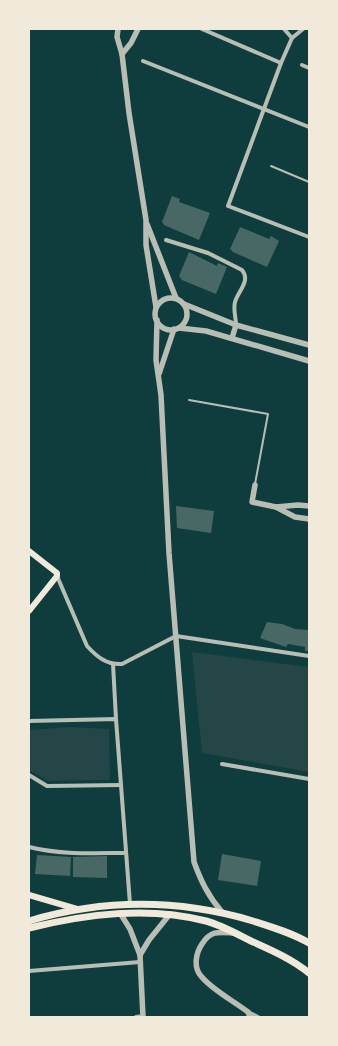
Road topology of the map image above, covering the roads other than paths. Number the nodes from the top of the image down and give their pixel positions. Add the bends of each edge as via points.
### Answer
1 (118, 29) edge
2 (138, 29) edge
3 (202, 29) edge
4 (284, 29) edge
5 (303, 29) edge
6 (292, 38) junction
7 (122, 54) junction
8 (143, 61) dead end
9 (281, 63) junction
10 (302, 65) dead end
11 (309, 68) edge
12 (264, 108) junction
13 (309, 127) edge
14 (271, 166) dead end
15 (309, 182) edge
16 (146, 220) junction
17 (309, 237) edge
18 (166, 240) dead end
19 (176, 298) junction
20 (184, 304) junction
21 (156, 307) junction
22 (157, 320) junction
23 (236, 325) junction
24 (176, 328) junction
25 (232, 338) junction
26 (309, 345) edge
27 (309, 360) edge
28 (159, 376) junction
29 (189, 400) dead end
30 (255, 485) joint
31 (276, 506) junction
32 (309, 506) edge
33 (309, 519) edge
34 (29, 552) edge
35 (56, 576) junction
36 (29, 611) edge
37 (176, 636) junction
38 (309, 656) edge
39 (113, 664) junction
40 (116, 719) junction
41 (29, 721) edge
42 (222, 764) dead end
43 (29, 775) edge
44 (309, 779) edge
45 (121, 785) junction
46 (29, 847) edge
47 (126, 853) junction
48 (29, 895) edge
49 (130, 904) junction
50 (77, 909) junction
51 (222, 912) junction
52 (120, 913) junction
53 (170, 914) junction
54 (29, 921) edge
55 (29, 928) edge
56 (234, 933) junction
57 (307, 940) edge
58 (140, 955) junction
59 (140, 962) junction
60 (29, 972) edge
61 (309, 973) edge
62 (249, 1015) edge
63 (136, 1017) edge
64 (143, 1017) edge
65 (258, 1017) edge

1 - 7 street via 117,37
2 - 7 street
3 - 9 street
4 - 6 street
5 - 6 street
6 - 9 street
7 - 16 street
8 - 12 street
9 - 12 street
10 - 11 street
12 - 13 street
12 - 17 street via 228,206
14 - 15 lane
16 - 19 street
16 - 21 street via 146,245
18 - 23 street via 208,253 242,270 246,280 234,308
19 - 20 street
19 - 21 street via 162,300
20 - 23 street
20 - 24 street via 187,317
21 - 22 street
22 - 24 street via 166,329
22 - 28 street via 156,360
23 - 25 street
23 - 26 street
24 - 25 street via 206,331
24 - 28 street
25 - 27 street
28 - 37 street
29 - 30 lane via 268,414
30 - 31 street via 252,502
31 - 32 street
31 - 33 street via 295,517
34 - 35 main road via 56,571
35 - 36 main road
35 - 39 street via 87,646 96,656
37 - 38 street
37 - 39 street via 122,664
37 - 51 street via 194,862 207,892
39 - 40 street
40 - 41 street
40 - 45 street
42 - 44 street
43 - 45 street via 47,786
45 - 47 street
46 - 47 street via 54,852
47 - 49 street
48 - 50 main road
49 - 50 main road
49 - 51 main road via 178,905
50 - 54 main road
51 - 57 main road
52 - 53 main road
52 - 55 main road via 66,919
52 - 58 street via 130,929
53 - 56 main road via 208,921
53 - 58 street
56 - 61 main road via 287,958
56 - 62 street via 216,931 209,935 197,955 196,962 200,976
58 - 59 street
59 - 60 street
59 - 64 street
62 - 65 street
63 - 64 street

